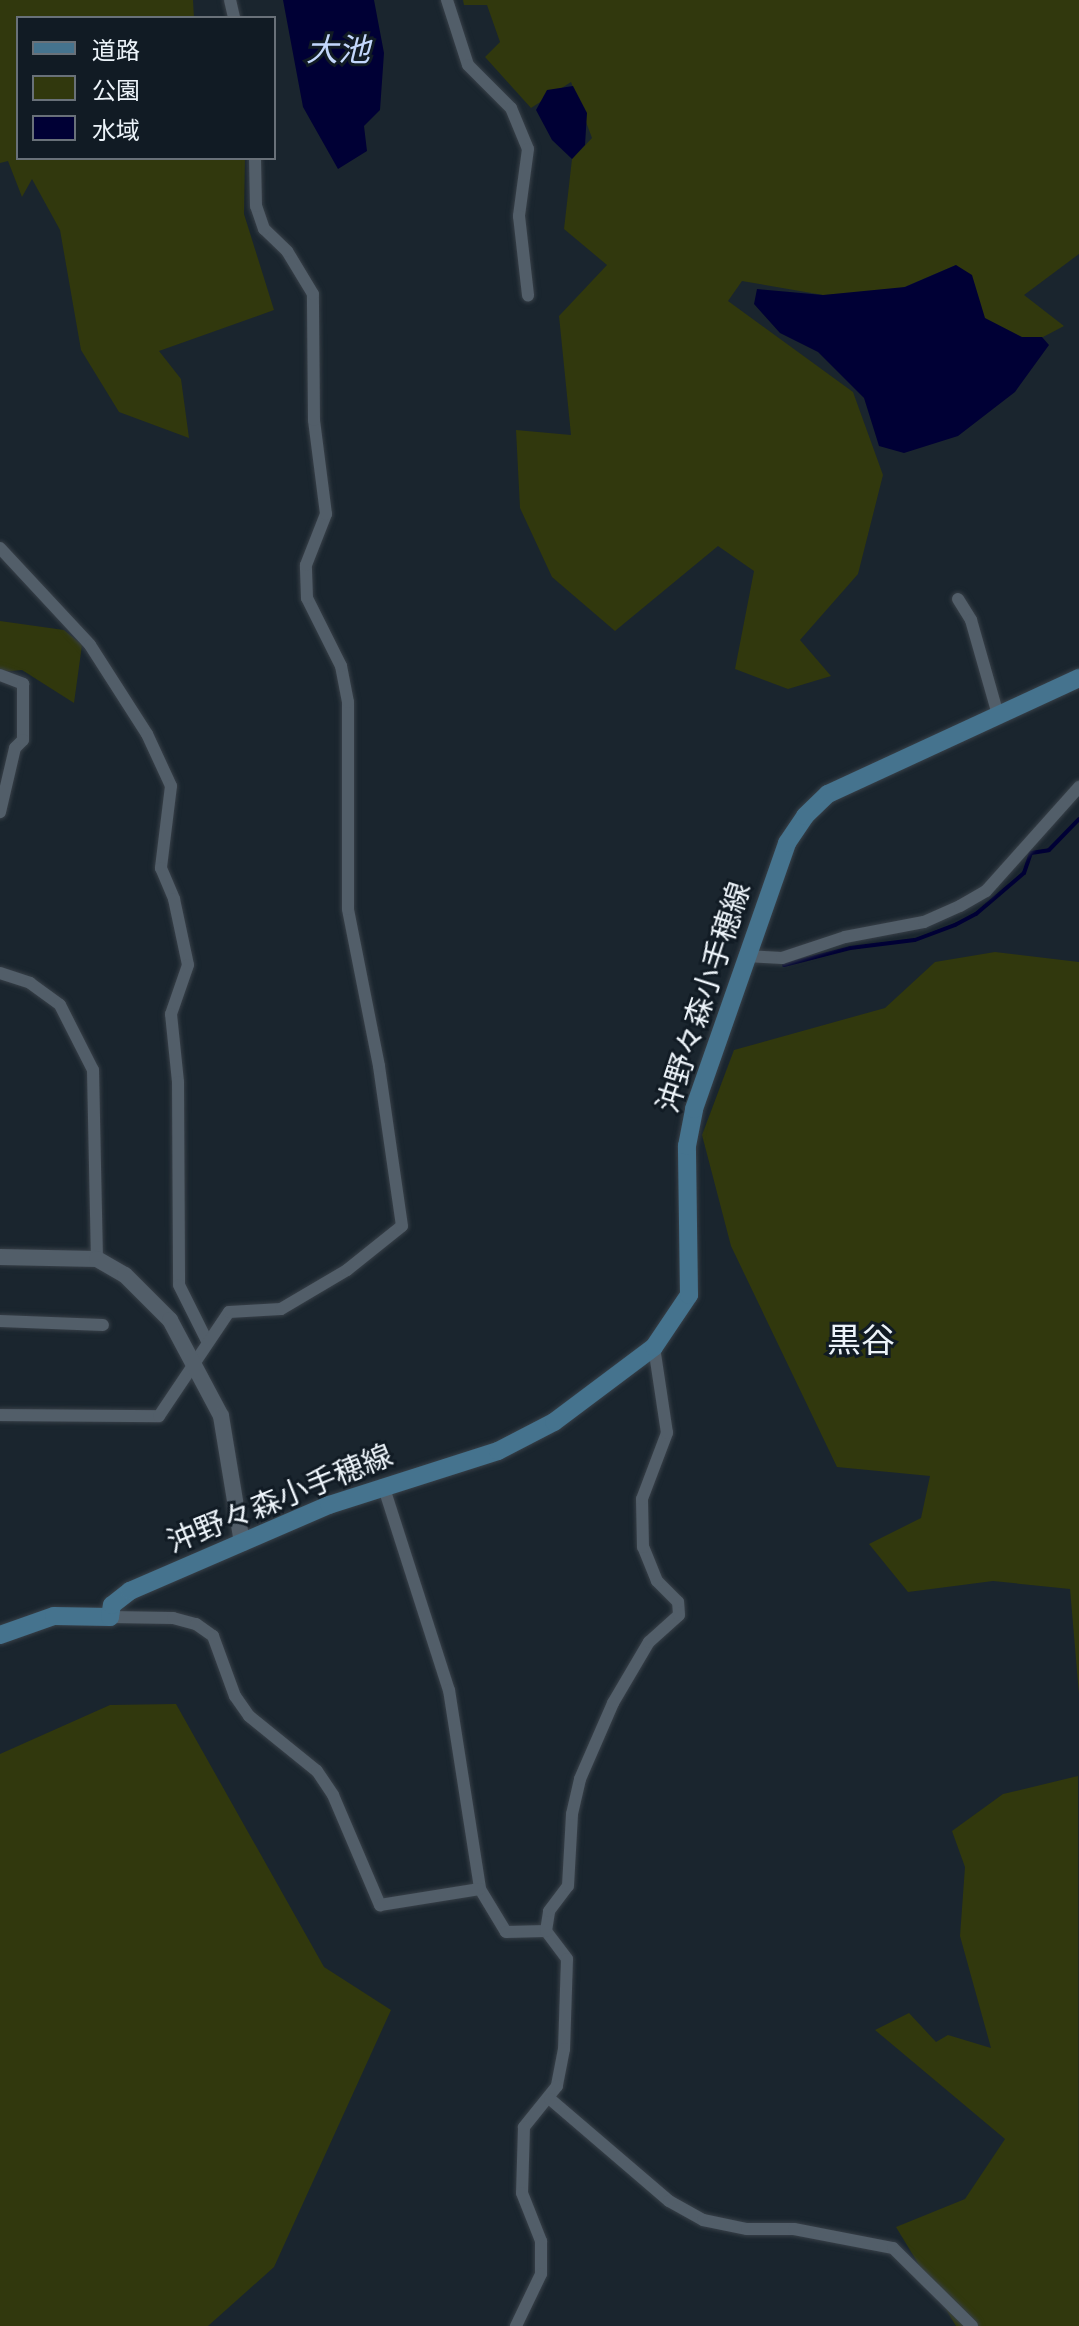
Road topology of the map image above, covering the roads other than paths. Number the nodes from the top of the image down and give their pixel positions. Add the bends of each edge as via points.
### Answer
1 (447, 0) edge
2 (255, 160) edge
3 (528, 295) dead end
4 (0, 548) edge
5 (958, 599) dead end
6 (0, 675) edge
7 (1079, 678) edge
8 (998, 715) junction
9 (0, 748) edge
10 (15, 748) junction
11 (1078, 790) edge
12 (0, 812) edge
13 (746, 956) junction
14 (0, 973) edge
15 (0, 1257) edge
16 (97, 1259) junction
17 (0, 1321) edge
18 (103, 1325) dead end
19 (207, 1341) junction
20 (654, 1347) junction
21 (195, 1365) junction
22 (0, 1415) edge
23 (383, 1485) junction
24 (242, 1543) junction
25 (110, 1617) junction
26 (0, 1635) edge
27 (480, 1889) junction
28 (546, 1931) junction
29 (550, 2099) junction
30 (516, 2326) edge
31 (972, 2326) edge

1 - 3 street via 468,65 511,108 528,149 519,216
2 - 19 street via 256,206 264,229 287,251 313,294 314,420 326,514 306,565 307,598 341,666 348,702 349,919 403,1216 399,1231 316,1290 281,1309 233,1309
4 - 19 street via 90,645 147,734 171,786 161,868 174,899 188,965 171,1014 178,1082 179,1285
5 - 8 street via 971,620
6 - 10 street via 23,684 23,740
7 - 8 main road, 沖野々森小手穂線
8 - 13 main road, 沖野々森小手穂線 via 849,782 805,816 787,843
9 - 10 street
10 - 12 street
11 - 13 street via 986,891 960,906 924,922 845,937 782,958
13 - 20 main road, 沖野々森小手穂線 via 704,1072 687,1146 689,1295
14 - 16 street via 30,983 60,1005 93,1070
15 - 16 street
16 - 21 street via 125,1275 170,1320
17 - 18 street
19 - 21 street
20 - 23 main road, 沖野々森小手穂線 via 529,1438
20 - 28 street via 667,1433 642,1499 643,1547 657,1581 678,1602 679,1615 649,1642 613,1703 580,1779 572,1814 568,1886 549,1911
21 - 22 street via 159,1416
21 - 24 street via 221,1416
23 - 24 main road, 沖野々森小手穂線
23 - 27 street via 449,1690
24 - 25 main road, 沖野々森小手穂線 via 119,1597
25 - 26 main road via 54,1616
25 - 27 street via 173,1618 213,1636 235,1696 249,1716 317,1771 333,1795 380,1905
27 - 28 street via 506,1932
28 - 29 street via 567,1959 564,2049
29 - 30 street via 524,2127 522,2193 541,2241 541,2274
29 - 31 street via 669,2201 703,2220 747,2229 794,2229 893,2248

